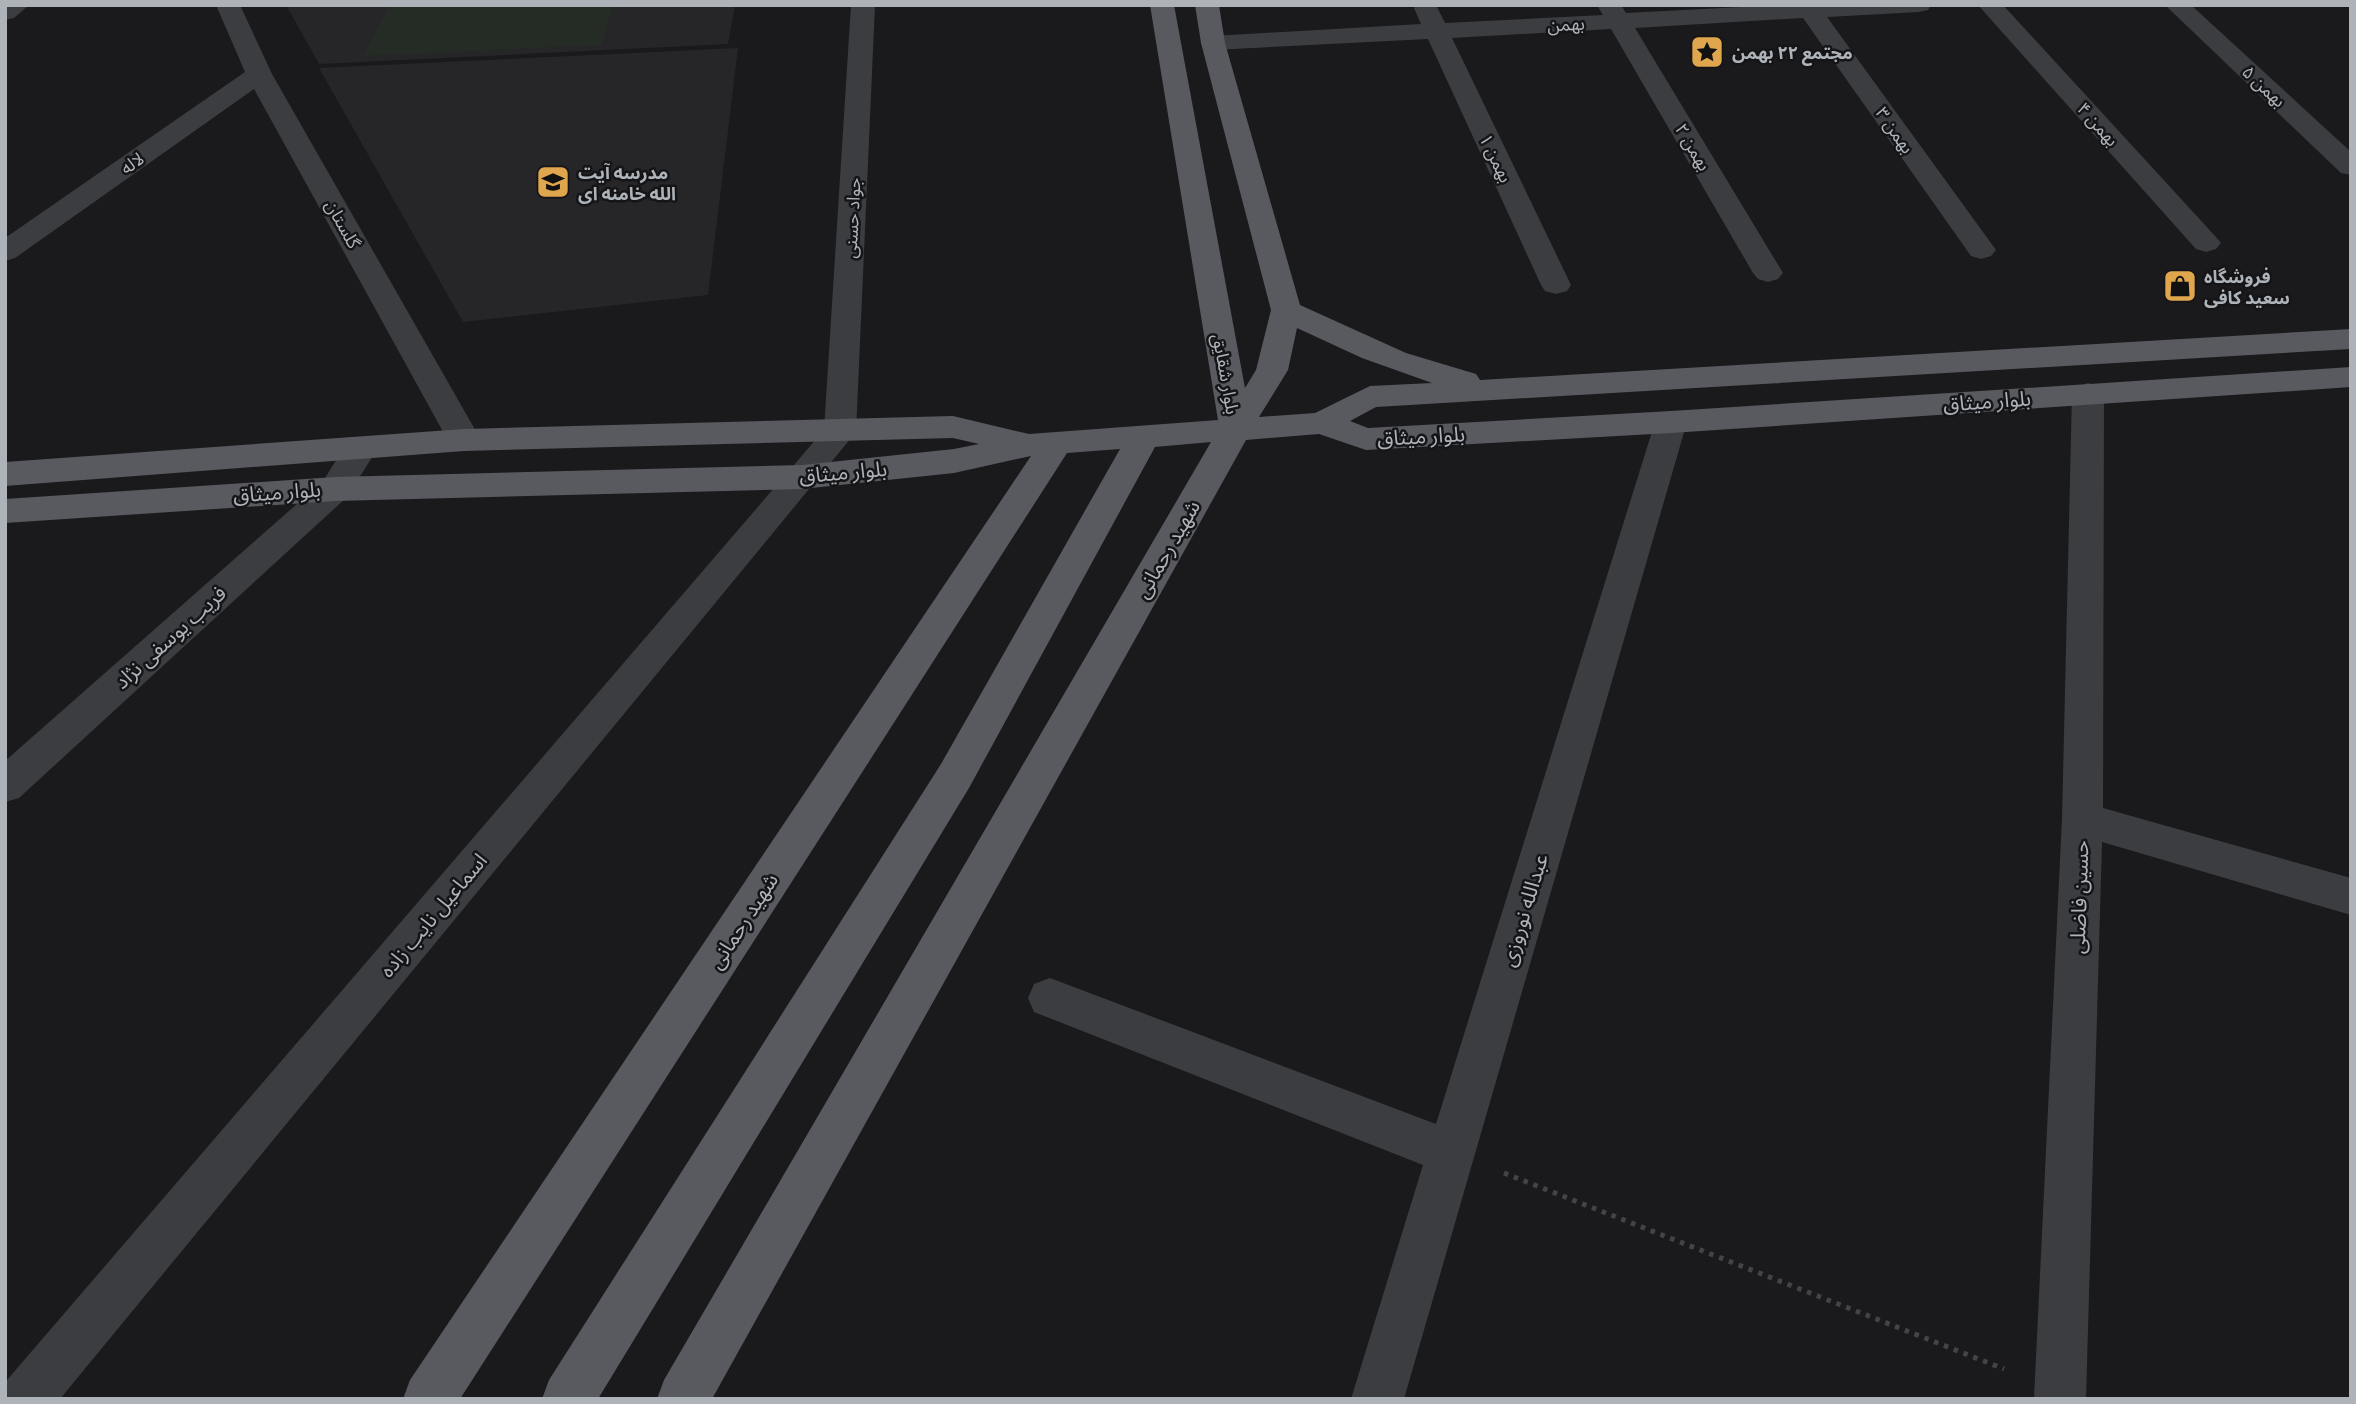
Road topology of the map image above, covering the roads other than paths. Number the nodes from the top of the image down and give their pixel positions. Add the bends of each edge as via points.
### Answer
1 (17, 5) edge
2 (228, 5) edge
3 (863, 5) edge
4 (1162, 5) edge
5 (1206, 5) edge
6 (1424, 5) edge
7 (1919, 5) edge
8 (1990, 5) edge
9 (2177, 5) edge
10 (1808, 8) edge
11 (5, 13) edge
12 (1613, 13) edge
13 (1435, 31) junction
14 (1213, 43) junction
15 (259, 74) junction
16 (2351, 167) edge
17 (5, 221) edge
18 (39, 228) junction
19 (2206, 243) dead end
20 (1980, 250) dead end
21 (5, 252) edge
22 (1768, 273) dead end
23 (1556, 285) dead end
24 (1286, 310) junction
25 (2351, 339) edge
26 (2351, 377) edge
27 (1501, 389) junction
28 (2088, 394) junction
29 (1671, 422) junction
30 (1321, 423) junction
31 (1236, 428) junction
32 (840, 432) junction
33 (1144, 436) junction
34 (464, 440) junction
35 (1043, 444) junction
36 (361, 448) junction
37 (5, 474) edge
38 (802, 477) junction
39 (335, 489) junction
40 (5, 510) edge
41 (5, 786) edge
42 (2082, 818) junction
43 (2351, 897) edge
44 (1050, 998) dead end
45 (1451, 1153) junction
46 (2060, 1395) edge
47 (26, 1399) edge
48 (429, 1399) edge
49 (568, 1399) edge
50 (682, 1399) edge
51 (1377, 1399) edge

1 - 11 street
2 - 15 street, گلستان
3 - 32 street, جواد حسنی
4 - 31 main road, بلوار شقایق
5 - 14 main road, بلوار شقایق
6 - 13 street, بهمن ۱
7 - 10 street, بهمن
8 - 19 street, بهمن ۴
9 - 16 street, بهمن ۵
10 - 12 street, بهمن
10 - 20 street, بهمن ۳
12 - 13 street, بهمن
12 - 22 street, بهمن ۲
13 - 14 street, بهمن
13 - 23 street, بهمن ۱
14 - 24 main road, بلوار شقایق
15 - 18 street, لاله
15 - 34 street, گلستان
17 - 18 street
18 - 21 street, لاله
24 - 27 main road via 1389,360
24 - 31 main road, بلوار شقایق via 1272,370
25 - 27 main road, بلوار میثاق
26 - 28 main road, بلوار میثاق
27 - 30 main road, بلوار میثاق via 1370,397
28 - 29 main road, بلوار میثاق
28 - 42 street, حسین فاضلی
29 - 30 main road, بلوار میثاق via 1366,439
29 - 45 street, عبدالله نوروزی
30 - 31 main road
31 - 33 main road
31 - 50 main road, شهید رحمانی
32 - 34 main road, بلوار میثاق
32 - 35 main road, بلوار میثاق via 953,427
32 - 38 street, اسماعیل نایب زاده
33 - 35 main road
33 - 49 main road via 956,776
34 - 36 main road, بلوار میثاق
35 - 38 main road, بلوار میثاق via 954,461
35 - 48 main road, شهید رحمانی
36 - 37 main road, بلوار میثاق
36 - 39 street, فریب یوسفی نژاد
38 - 39 main road, بلوار میثاق
38 - 47 street, اسماعیل نایب زاده
39 - 40 main road, بلوار میثاق
39 - 41 street, فریب یوسفی نژاد
42 - 43 street
42 - 46 street, حسین فاضلی
44 - 45 street
45 - 51 street, عبدالله نوروزی

